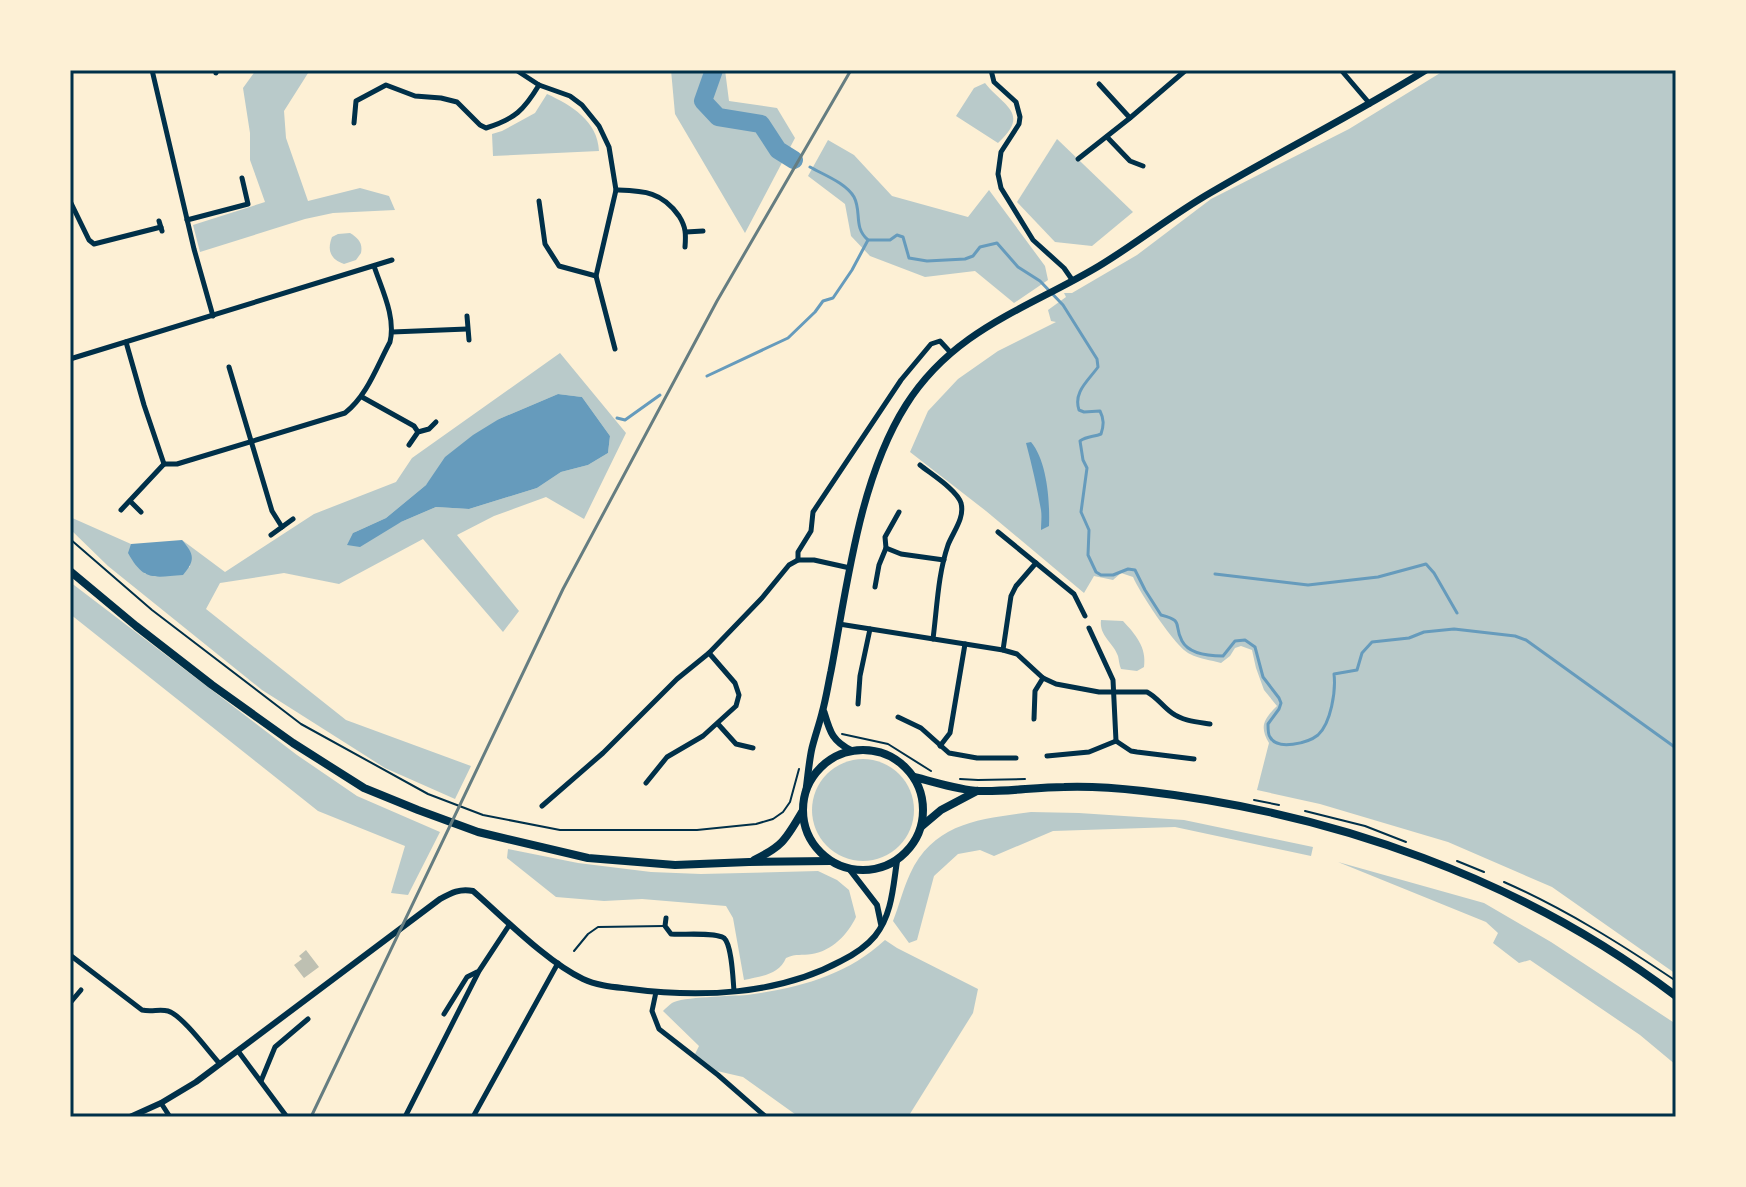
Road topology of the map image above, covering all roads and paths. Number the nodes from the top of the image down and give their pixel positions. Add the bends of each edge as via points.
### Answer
1 (152, 70) edge
2 (516, 70) edge
3 (991, 70) edge
4 (1186, 70) edge
5 (1341, 70) edge
6 (1426, 70) edge
7 (1099, 84) dead end
8 (539, 85) junction
9 (1370, 104) junction
10 (1130, 118) junction
11 (354, 123) dead end
12 (1107, 137) junction
13 (1078, 159) dead end
14 (1143, 166) dead end
15 (242, 178) dead end
16 (616, 190) junction
17 (70, 201) edge
18 (539, 201) dead end
19 (187, 220) junction
20 (161, 226) dead end
21 (703, 231) dead end
22 (686, 232) junction
23 (685, 247) dead end
24 (392, 260) dead end
25 (374, 266) junction
26 (596, 276) junction
27 (1073, 281) junction
28 (213, 316) junction
29 (467, 316) dead end
30 (467, 329) junction
31 (392, 332) junction
32 (469, 340) dead end
33 (126, 342) junction
34 (615, 349) dead end
35 (951, 353) junction
36 (70, 359) edge
37 (229, 367) dead end
38 (362, 397) junction
39 (436, 422) dead end
40 (418, 432) junction
41 (250, 442) junction
42 (409, 445) dead end
43 (164, 464) junction
44 (920, 465) dead end
45 (130, 501) junction
46 (121, 510) dead end
47 (141, 512) dead end
48 (899, 512) dead end
49 (293, 519) dead end
50 (282, 527) junction
51 (998, 532) dead end
52 (271, 535) dead end
53 (70, 539) edge
54 (886, 548) junction
55 (798, 560) junction
56 (944, 560) junction
57 (1036, 563) junction
58 (850, 568) junction
59 (70, 571) edge
60 (875, 587) dead end
61 (1085, 616) dead end
62 (839, 624) junction
63 (1089, 628) dead end
64 (870, 629) junction
65 (933, 639) junction
66 (965, 644) junction
67 (1003, 650) junction
68 (709, 653) junction
69 (1043, 678) junction
70 (1112, 692) junction
71 (858, 704) dead end
72 (823, 710) junction
73 (898, 717) dead end
74 (1034, 719) dead end
75 (718, 724) junction
76 (1210, 724) dead end
77 (833, 738) junction
78 (1116, 741) junction
79 (940, 746) junction
80 (753, 748) dead end
81 (852, 751) junction
82 (1047, 756) dead end
83 (1016, 758) dead end
84 (802, 759) dead end
85 (1194, 759) dead end
86 (914, 777) junction
87 (941, 777) dead end
88 (953, 778) dead end
89 (1024, 779) dead end
90 (646, 783) dead end
91 (806, 790) junction
92 (978, 791) junction
93 (1251, 799) dead end
94 (1281, 805) dead end
95 (542, 806) dead end
96 (1295, 809) dead end
97 (803, 811) junction
98 (922, 826) junction
99 (1405, 841) dead end
100 (830, 861) junction
101 (897, 861) junction
102 (1458, 861) dead end
103 (749, 862) junction
104 (850, 870) junction
105 (1483, 872) dead end
106 (1496, 878) dead end
107 (666, 918) dead end
108 (511, 924) junction
109 (881, 924) junction
110 (665, 926) junction
111 (574, 951) dead end
112 (70, 955) edge
113 (558, 963) junction
114 (479, 971) junction
115 (1676, 981) edge
116 (81, 990) dead end
117 (734, 991) junction
118 (656, 992) junction
119 (1676, 996) edge
120 (70, 1003) edge
121 (444, 1014) dead end
122 (308, 1019) dead end
123 (238, 1051) junction
124 (220, 1064) junction
125 (261, 1082) junction
126 (161, 1103) junction
127 (130, 1117) edge
128 (170, 1117) edge
129 (287, 1117) edge
130 (405, 1117) edge
131 (473, 1117) edge
132 (766, 1117) edge

1 - 19 street
2 - 8 street
3 - 27 street via 994,82 1016,102 1020,117 1001,152 1001,188 1033,240
4 - 10 street
5 - 9 street
6 - 9 main road
7 - 10 street
8 - 11 street via 525,107 486,128 457,102 386,85 356,101
8 - 16 street via 570,96 599,126 609,147
9 - 27 main road via 1209,194
10 - 12 street
12 - 13 street
12 - 14 street via 1130,161
15 - 19 street via 248,204
16 - 22 street via 641,191 665,200
16 - 26 street
17 - 20 street via 94,244
18 - 26 street via 545,244 559,266
19 - 28 street
21 - 22 street
22 - 23 street
24 - 25 street
25 - 28 street
25 - 31 street
26 - 34 street
27 - 35 main road via 974,334
28 - 33 street
29 - 30 street
30 - 31 street
30 - 32 street
31 - 38 street
33 - 36 street
33 - 43 street
35 - 55 street via 940,341 931,344 901,380 813,512
35 - 58 main road via 906,404 891,433 863,509
37 - 41 street
38 - 40 street
38 - 41 street via 345,413
39 - 40 street
40 - 42 street
41 - 43 street
41 - 50 street
43 - 45 street
44 - 56 street via 961,505
45 - 46 street
45 - 47 street
48 - 54 street via 885,537
49 - 50 street
50 - 52 street
51 - 57 street
53 - 84 path via 152,610 301,724 428,794 483,815 560,830 697,830 756,824 783,812
54 - 56 street
54 - 60 street
55 - 58 street
55 - 68 street
56 - 65 street
57 - 61 street via 1074,594
57 - 67 street via 1011,596
58 - 62 main road
59 - 103 highway via 212,685 364,788 478,832 588,858 675,865
62 - 64 street
62 - 72 main road
63 - 70 street via 1113,680
64 - 65 street
64 - 71 street
65 - 66 street
66 - 67 street
66 - 79 street via 950,733
67 - 69 street via 1017,654
68 - 75 street via 739,695 736,706
68 - 95 street
69 - 70 street via 1074,689
69 - 74 street via 1035,691
70 - 76 street via 1147,692 1180,718
70 - 78 street
72 - 77 main road
72 - 91 main road
73 - 79 street
75 - 80 street via 736,744
75 - 90 street via 667,757
77 - 81 main road
77 - 87 path via 840,733 888,744
78 - 82 street via 1089,752
78 - 85 street via 1131,751
79 - 83 street via 965,757
81 - 86 highway via 896,759
81 - 91 highway via 824,764
86 - 92 highway
86 - 98 highway via 923,801
88 - 89 path
91 - 97 highway
92 - 98 highway
92 - 119 highway via 1066,786 1145,791 1255,808 1361,836 1469,875 1540,910
93 - 94 path
96 - 99 path
97 - 100 highway via 807,834
97 - 103 highway via 784,841
98 - 101 highway
100 - 103 highway
100 - 104 highway
101 - 104 highway via 882,868
101 - 109 street via 891,905
102 - 105 path
104 - 109 street via 877,905
106 - 115 path via 1546,900
107 - 110 street
108 - 113 street
108 - 114 street
108 - 123 street via 473,891 464,889 440,899
109 - 117 street via 856,953 831,966 799,979
110 - 111 lane via 598,927
110 - 117 street via 671,934 724,938
112 - 124 street via 142,1010 177,1015
113 - 118 street via 605,986
113 - 131 street
114 - 121 street via 467,977
114 - 130 street
116 - 120 street
117 - 118 street
118 - 132 street via 652,1011 659,1029
122 - 125 street via 275,1047
123 - 124 street
123 - 125 street
124 - 126 street
125 - 129 street
126 - 127 street
126 - 128 street

